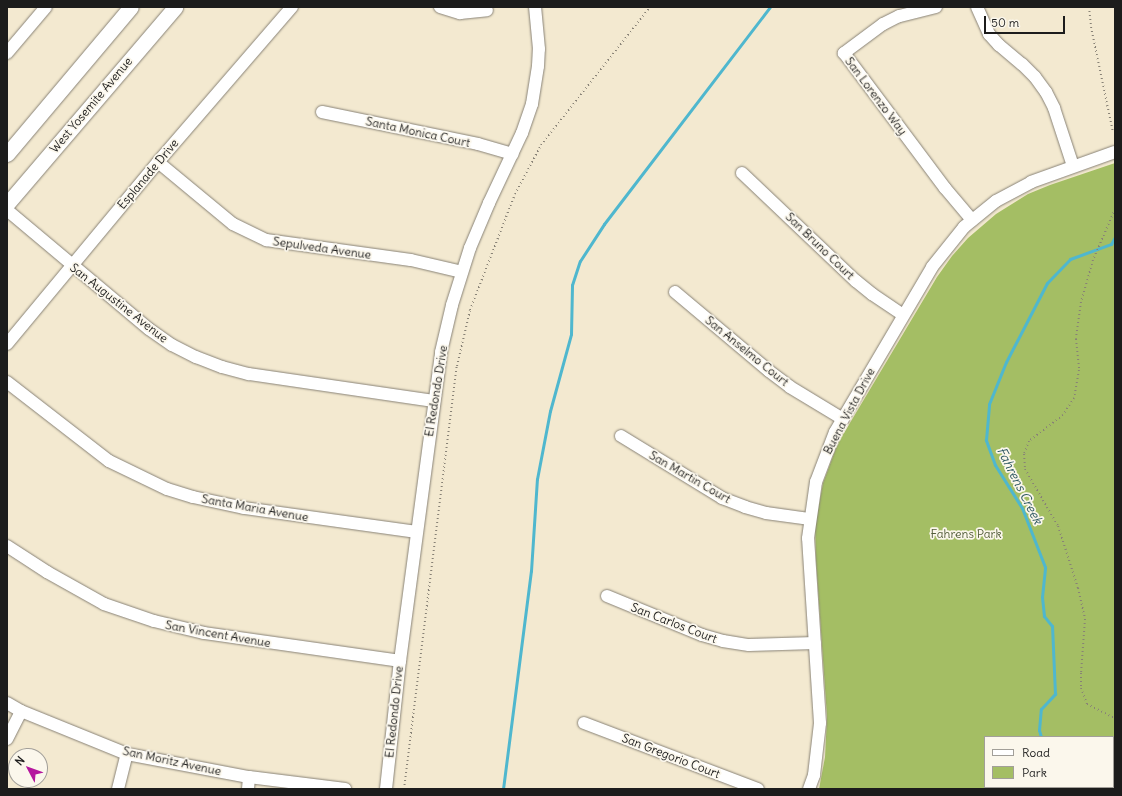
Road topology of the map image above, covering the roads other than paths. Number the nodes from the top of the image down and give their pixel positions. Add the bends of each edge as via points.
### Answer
1 (46, 7) edge
2 (131, 7) edge
3 (175, 7) edge
4 (292, 7) edge
5 (440, 7) edge
6 (535, 7) edge
7 (936, 7) edge
8 (977, 7) edge
9 (487, 10) dead end
10 (7, 53) edge
11 (322, 112) dead end
12 (1115, 152) edge
13 (7, 154) edge
14 (513, 154) junction
15 (158, 162) junction
16 (1073, 166) junction
17 (742, 172) dead end
18 (7, 204) edge
19 (7, 210) edge
20 (972, 220) junction
21 (71, 265) junction
22 (462, 272) junction
23 (675, 292) dead end
24 (902, 314) junction
25 (7, 344) edge
26 (7, 382) edge
27 (433, 401) junction
28 (843, 419) junction
29 (621, 436) dead end
30 (809, 519) junction
31 (416, 532) junction
32 (7, 546) edge
33 (607, 596) dead end
34 (815, 643) junction
35 (400, 661) junction
36 (7, 703) edge
37 (21, 711) junction
38 (584, 723) dead end
39 (7, 739) edge
40 (127, 754) junction
41 (249, 783) edge
42 (118, 789) edge
43 (345, 789) edge
44 (386, 789) edge
45 (758, 789) edge
46 (809, 789) edge

1 - 10 street
2 - 13 main road
3 - 18 main road, West Yosemite Avenue
4 - 15 street, Esplanade Drive
5 - 9 street via 460,13
6 - 14 street, El Redondo Drive via 539,49 535,88 527,121
7 - 20 street, San Lorenzo Way via 899,16 883,24 844,53
8 - 16 street via 989,34 1022,64 1046,92 1054,108
11 - 14 street, Santa Monica Court
12 - 16 street, Buena Vista Drive
14 - 22 street, El Redondo Drive via 489,203
15 - 21 street, Esplanade Drive
15 - 22 street, Sepulveda Avenue via 233,224 266,240 411,260
16 - 20 street, Buena Vista Drive via 1013,191
17 - 24 street, San Bruno Court via 856,281
19 - 21 street, San Augustine Avenue
20 - 24 street, Buena Vista Drive via 938,258
21 - 25 street, Esplanade Drive
21 - 27 street, San Augustine Avenue via 160,337 196,357 222,367 249,374
22 - 27 street, El Redondo Drive via 443,345
23 - 28 street, San Anselmo Court via 769,371
24 - 28 street, Buena Vista Drive
26 - 31 street, Santa Maria Avenue via 108,461 167,489 244,508
27 - 31 street, El Redondo Drive
28 - 30 street, Buena Vista Drive via 821,465
29 - 30 street, San Martin Court via 722,498 766,513
30 - 34 street, Buena Vista Drive via 808,563
31 - 35 street, El Redondo Drive
32 - 35 street, San Vincent Avenue via 104,604 154,621 204,633
33 - 34 street, San Carlos Court via 702,635 723,641 749,645
34 - 46 street, Buena Vista Drive via 820,723 815,769
35 - 44 street, El Redondo Drive
36 - 37 street, San Moritz Avenue
37 - 39 street
37 - 40 street, San Moritz Avenue
38 - 45 street, San Gregorio Court
40 - 41 street, San Moritz Avenue
40 - 42 street
41 - 43 street, San Moritz Avenue

